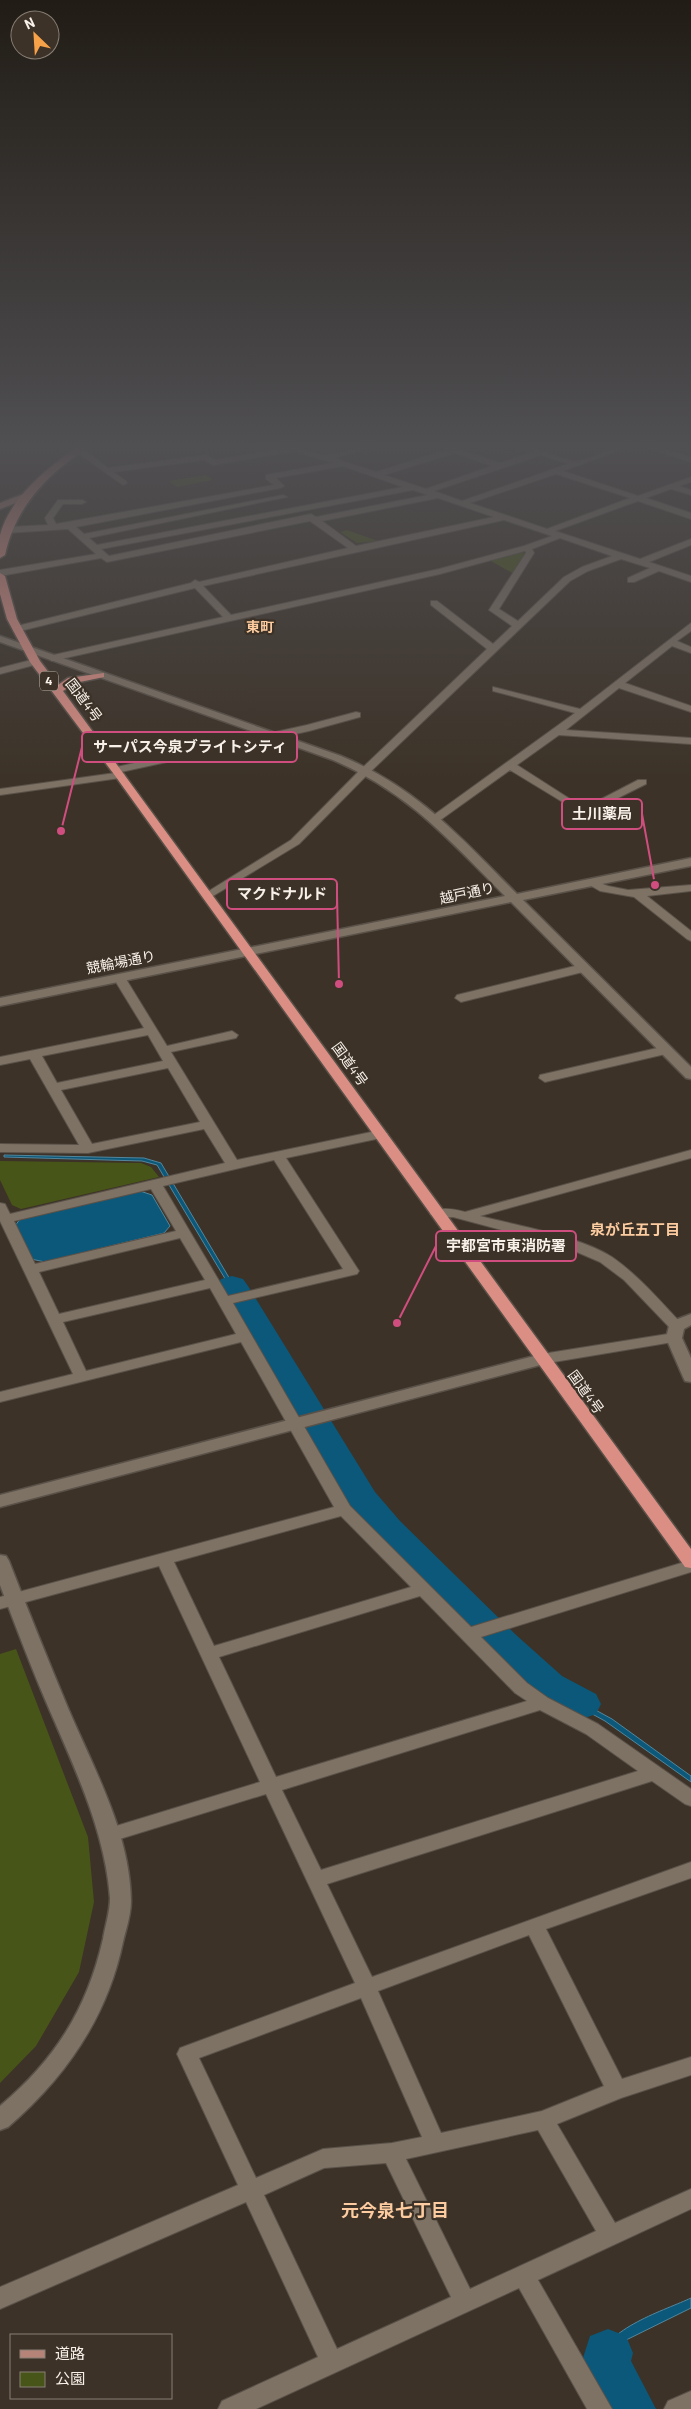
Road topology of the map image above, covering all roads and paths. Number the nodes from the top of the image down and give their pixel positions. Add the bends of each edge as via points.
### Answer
1 (85, 558) edge
2 (306, 558) edge
3 (488, 558) edge
4 (527, 558) edge
5 (613, 558) edge
6 (631, 558) edge
7 (650, 558) edge
8 (641, 562) junction
9 (659, 568) junction
10 (0, 575) edge
11 (631, 580) dead end
12 (691, 580) edge
13 (195, 583) junction
14 (434, 603) dead end
15 (229, 618) junction
16 (14, 624) junction
17 (519, 626) junction
18 (691, 626) edge
19 (2, 627) dead end
20 (0, 639) edge
21 (672, 642) junction
22 (26, 648) junction
23 (494, 650) junction
24 (691, 650) edge
25 (52, 658) junction
26 (35, 662) junction
27 (0, 671) edge
28 (100, 675) junction
29 (617, 684) junction
30 (496, 689) dead end
31 (56, 691) junction
32 (691, 709) edge
33 (582, 712) junction
34 (356, 715) dead end
35 (557, 732) junction
36 (274, 736) junction
37 (691, 741) edge
38 (511, 766) junction
39 (366, 770) junction
40 (118, 772) junction
41 (642, 782) dead end
42 (0, 792) edge
43 (435, 819) junction
44 (691, 862) edge
45 (592, 883) junction
46 (691, 888) edge
47 (636, 893) junction
48 (208, 896) junction
49 (516, 899) junction
50 (691, 937) edge
51 (249, 953) junction
52 (583, 968) junction
53 (120, 979) junction
54 (461, 998) dead end
55 (0, 1002) edge
56 (152, 1030) junction
57 (232, 1035) dead end
58 (164, 1050) junction
59 (666, 1050) junction
60 (34, 1054) junction
61 (0, 1061) edge
62 (172, 1063) junction
63 (691, 1075) edge
64 (545, 1078) dead end
65 (53, 1088) junction
66 (208, 1124) junction
67 (381, 1134) junction
68 (0, 1148) edge
69 (88, 1149) junction
70 (691, 1154) edge
71 (278, 1156) junction
72 (233, 1165) junction
73 (156, 1184) junction
74 (3, 1213) edge
75 (437, 1214) junction
76 (464, 1216) junction
77 (184, 1232) junction
78 (30, 1270) junction
79 (213, 1283) junction
80 (224, 1302) junction
81 (691, 1319) edge
82 (54, 1320) junction
83 (675, 1332) junction
84 (245, 1336) junction
85 (542, 1360) junction
86 (82, 1377) junction
87 (691, 1377) edge
88 (0, 1397) edge
89 (295, 1424) junction
90 (0, 1501) edge
91 (344, 1510) junction
92 (164, 1559) junction
93 (0, 1562) edge
94 (691, 1562) edge
95 (691, 1566) edge
96 (424, 1589) junction
97 (7, 1601) edge
98 (469, 1634) junction
99 (209, 1654) junction
100 (542, 1703) junction
101 (654, 1773) junction
102 (271, 1786) junction
103 (691, 1799) edge
104 (110, 1835) junction
105 (691, 1870) edge
106 (316, 1880) junction
107 (534, 1925) junction
108 (367, 1988) junction
109 (691, 2066) edge
110 (617, 2090) junction
111 (0, 2120) edge
112 (543, 2120) junction
113 (436, 2145) junction
114 (392, 2153) junction
115 (252, 2191) junction
116 (691, 2199) edge
117 (611, 2236) junction
118 (524, 2276) junction
119 (0, 2298) edge
120 (465, 2303) junction
121 (332, 2363) junction
122 (691, 2402) edge
123 (230, 2409) edge
124 (600, 2409) edge
125 (676, 2409) edge

1 - 10 street
2 - 13 street
3 - 15 street
4 - 17 street via 494,610
5 - 17 street via 567,579
6 - 8 street
7 - 8 street
8 - 9 street
9 - 11 street
9 - 12 street
10 - 16 highway, 国道4号 / 4
13 - 15 street
13 - 16 street
14 - 23 street
15 - 25 street
16 - 19 highway
16 - 22 highway, 国道4号 / 4
17 - 23 street
18 - 21 street
20 - 22 street
21 - 24 street
21 - 29 street
22 - 25 street
22 - 26 highway, 国道4号 / 4
23 - 39 street
25 - 28 street
26 - 27 street
26 - 31 highway, 国道4号 / 4
28 - 31 highway via 72,680
28 - 36 street
29 - 32 street
29 - 33 street
30 - 33 street
31 - 40 highway, 国道4号 / 4
33 - 35 street
34 - 36 street
35 - 37 street
35 - 38 street
36 - 39 street
36 - 40 street
38 - 41 street via 584,812
38 - 43 street
39 - 43 street via 394,786
39 - 48 street via 295,842
40 - 42 street
40 - 48 highway, 国道4号 / 4
43 - 49 street
44 - 45 street, 越戸通り
45 - 47 street via 614,892
45 - 49 street, 越戸通り
46 - 47 street
47 - 50 street
48 - 51 highway, 国道4号 / 4
49 - 51 street, 越戸通り
49 - 52 street
51 - 53 street, 競輪場通り
51 - 67 highway, 国道4号 / 4
52 - 54 street
52 - 59 street
53 - 55 street, 競輪場通り
53 - 56 street
56 - 58 street
56 - 60 street
57 - 58 street
58 - 62 street
59 - 63 street
59 - 64 street
60 - 61 street
60 - 65 street
62 - 65 street
62 - 66 street
65 - 69 street
66 - 69 street
66 - 72 street
67 - 71 street
67 - 75 highway, 国道4号 / 4
68 - 69 street
70 - 76 street
71 - 72 street
71 - 80 street via 352,1270
72 - 73 street
73 - 74 street
73 - 77 street
74 - 78 street
75 - 76 street
75 - 85 highway, 国道4号 / 4
76 - 83 street via 570,1244 605,1259 629,1277
77 - 78 street
77 - 79 street
78 - 82 street
79 - 80 street
79 - 82 street
80 - 84 street
81 - 83 street
82 - 86 street
83 - 85 street
83 - 87 street
84 - 86 street
84 - 89 street
85 - 89 street
85 - 94 highway, 国道4号 / 4
86 - 88 street
89 - 90 street
89 - 91 street
91 - 92 street
91 - 96 street
92 - 97 street
92 - 99 street
93 - 97 street
95 - 98 street
96 - 98 street
96 - 99 street
97 - 104 street via 99,1801
98 - 100 street via 521,1688
99 - 102 street
100 - 101 street via 592,1729
100 - 102 street
101 - 103 street
101 - 106 street
102 - 104 street
102 - 106 street
104 - 111 street via 120,1900 110,1960 93,2009 61,2061
105 - 107 street
106 - 108 street
107 - 108 street
107 - 110 street
108 - 113 street
108 - 115 street via 187,2054
109 - 110 street
110 - 112 street
112 - 113 street
112 - 117 street
113 - 114 street
114 - 115 street via 323,2159
114 - 120 street
115 - 119 street
115 - 121 street
116 - 117 street
117 - 118 street
118 - 120 street
118 - 124 street
120 - 121 street
121 - 123 street
122 - 125 street

